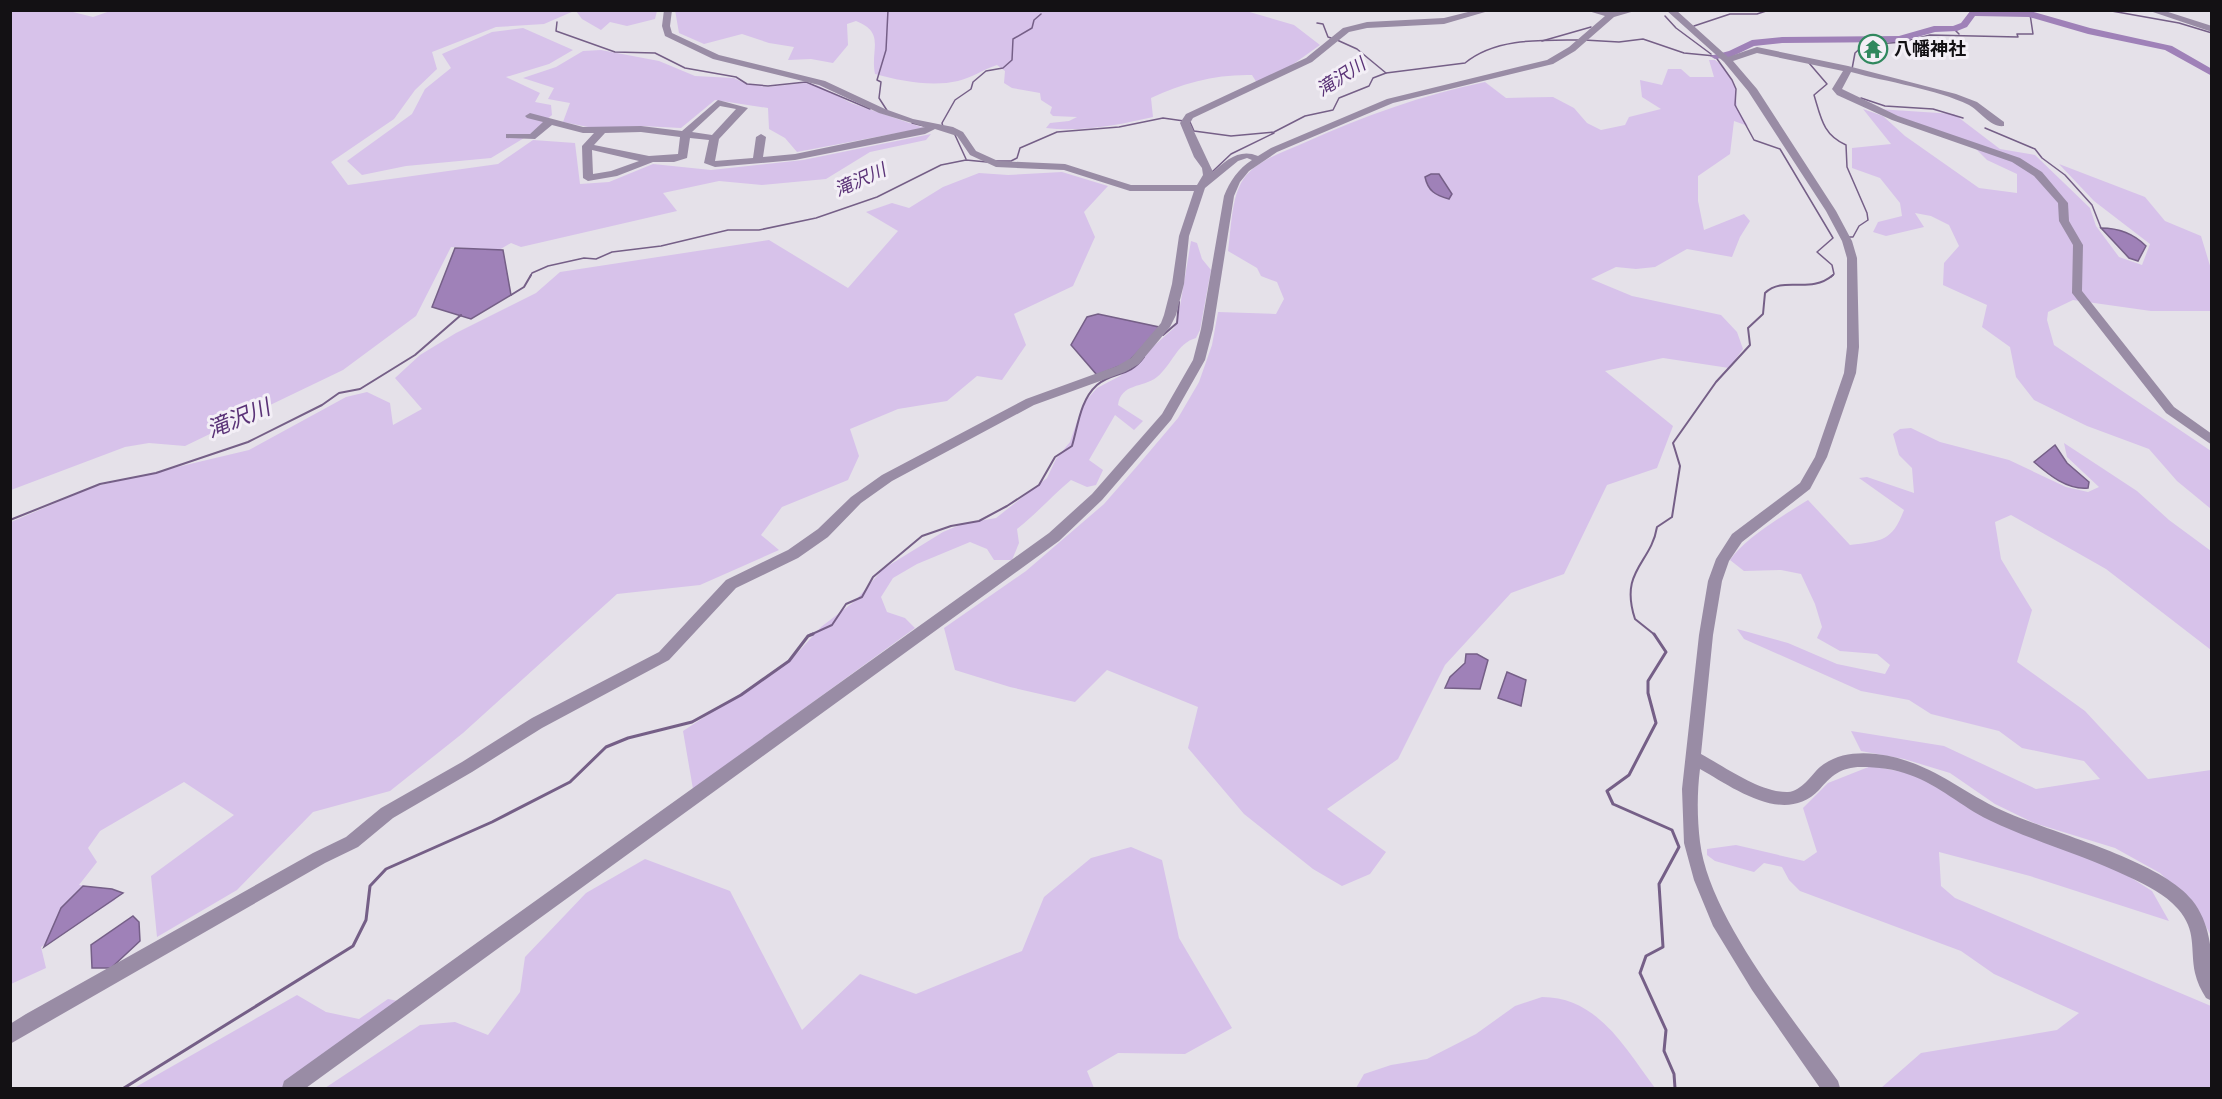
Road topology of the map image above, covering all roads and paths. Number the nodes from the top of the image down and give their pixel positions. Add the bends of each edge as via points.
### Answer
1 (668, 10) edge
2 (1488, 10) edge
3 (1589, 10) edge
4 (1634, 10) edge
5 (1670, 10) edge
6 (2151, 10) edge
7 (1611, 15) junction
8 (2211, 29) edge
9 (1727, 60) junction
10 (1848, 69) junction
11 (530, 116) dead end
12 (549, 122) junction
13 (2001, 124) dead end
14 (934, 125) junction
15 (601, 131) junction
16 (685, 134) junction
17 (509, 136) dead end
18 (761, 137) dead end
19 (714, 138) junction
20 (587, 146) junction
21 (618, 153) junction
22 (654, 158) junction
23 (1257, 159) junction
24 (758, 160) junction
25 (627, 169) junction
26 (1202, 185) junction
27 (2211, 441) edge
28 (1694, 758) junction
29 (2211, 992) edge
30 (10, 1035) edge
31 (291, 1089) edge
32 (1831, 1089) edge

1 - 14 street via 668,34 716,57 822,83 882,111
2 - 26 street via 1444,21 1367,25 1346,30 1309,60 1189,116 1185,123 1207,168
3 - 7 street
4 - 7 street
5 - 9 street
6 - 8 street
7 - 23 street via 1572,49 1550,62 1390,101
9 - 10 street via 1757,50
9 - 28 street via 1752,89 1847,241 1853,273 1853,347 1841,402 1821,457 1805,486 1737,538 1723,558 1706,635
10 - 13 street via 1953,96 1974,104
10 - 27 street via 1837,89 1840,93 1894,118 2016,160 2038,174 2063,202 2064,220 2078,245 2076,291 2170,410
11 - 12 street
12 - 15 street
12 - 17 street via 532,137
14 - 24 street via 925,131 795,157
14 - 26 street via 960,134 968,148 992,162 1065,168 1130,188
15 - 16 street via 641,129
15 - 20 street
16 - 19 street
16 - 19 street via 718,103 743,108
16 - 22 street via 683,156
18 - 24 street
19 - 24 street via 709,163
20 - 21 street
20 - 25 street via 588,178
21 - 22 street
21 - 25 street via 618,164
22 - 25 street
23 - 26 street via 1248,155 1234,159
23 - 31 street via 1234,182 1229,196 1199,360 1167,417 1071,521 662,823
26 - 30 street via 1184,236 1170,315 1135,362 1030,402 887,478 793,554 731,584 664,656 537,723 387,813 352,842
28 - 29 street via 1770,796 1790,799 1804,794 1831,765 1855,760 1922,772 2001,817 2094,851 2155,881 2183,901 2195,915 2203,937 2204,974
28 - 32 street via 1690,789 1692,843 1706,890 1719,921 1758,984

